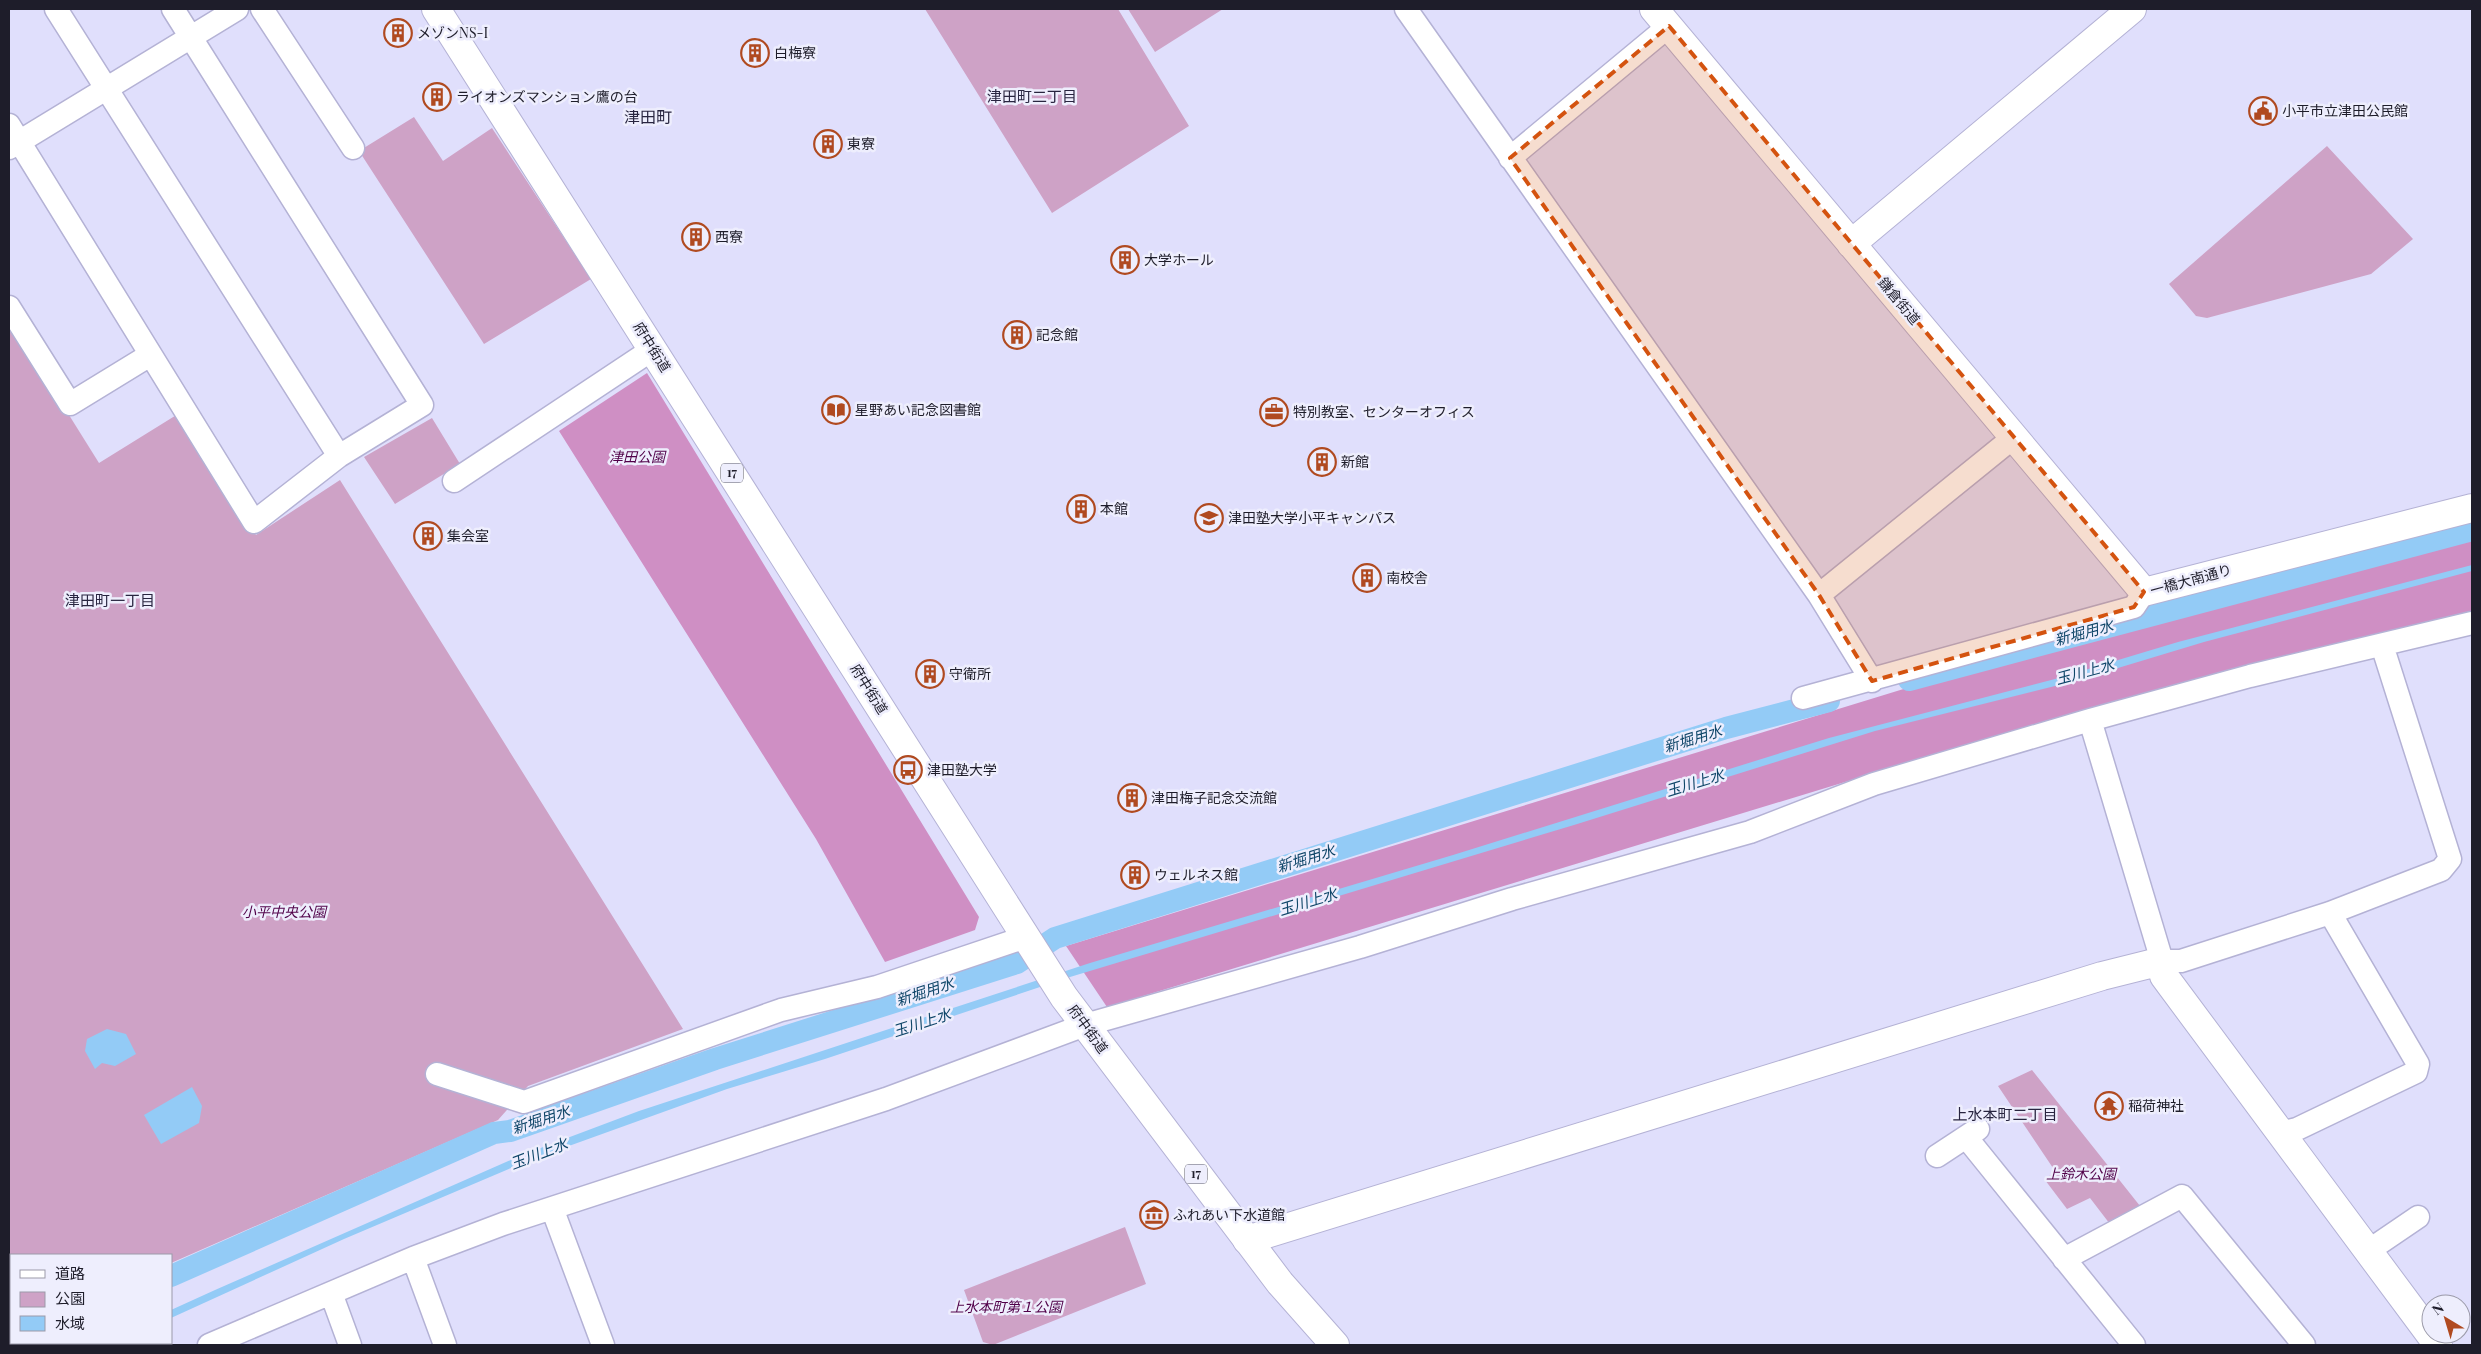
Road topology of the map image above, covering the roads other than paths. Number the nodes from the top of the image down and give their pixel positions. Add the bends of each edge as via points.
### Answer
1 (56, 9) edge
2 (173, 9) edge
3 (237, 9) edge
4 (262, 9) edge
5 (436, 9) edge
6 (1406, 9) edge
7 (2132, 9) edge
8 (1662, 17) edge
9 (191, 37) junction
10 (106, 88) junction
11 (12, 138) edge
12 (353, 148) dead end
13 (1510, 158) junction
14 (1851, 244) junction
15 (9, 307) edge
16 (653, 349) junction
17 (150, 355) junction
18 (2014, 437) junction
19 (340, 456) junction
20 (454, 481) dead end
21 (2472, 508) edge
22 (2144, 592) junction
23 (1819, 595) junction
24 (2472, 623) edge
25 (2382, 645) junction
26 (1872, 681) junction
27 (1803, 698) dead end
28 (2090, 720) junction
29 (2330, 914) junction
30 (1034, 951) junction
31 (2162, 961) junction
32 (1085, 1025) junction
33 (437, 1074) dead end
34 (2280, 1133) junction
35 (1937, 1156) dead end
36 (552, 1208) junction
37 (2418, 1217) dead end
38 (1247, 1240) junction
39 (2368, 1251) junction
40 (413, 1258) junction
41 (2064, 1259) junction
42 (331, 1293) junction
43 (209, 1345) edge
44 (350, 1345) edge
45 (445, 1345) edge
46 (603, 1345) edge
47 (1335, 1345) edge
48 (2134, 1345) edge
49 (2304, 1345) edge
50 (2438, 1345) edge

1 - 10 street
2 - 9 street
3 - 9 street
4 - 12 street
5 - 16 street, 府中街道 / 17
6 - 13 street
7 - 14 street
8 - 13 street
8 - 14 street, 鎌倉街道
9 - 10 street
9 - 19 street via 422,405
10 - 11 street
10 - 19 street
11 - 17 street
13 - 23 street
14 - 18 street, 鎌倉街道
15 - 17 street via 70,404
16 - 20 street
16 - 30 street, 府中街道 / 17
17 - 19 street via 254,522
18 - 22 street, 鎌倉街道
18 - 23 street
21 - 22 street, 一橋大南通り
22 - 26 street, 一橋大南通り via 2134,607
23 - 26 street
24 - 25 street
25 - 28 street via 2250,676
25 - 29 street via 2450,859 2441,870
26 - 27 street, 一橋大南通り
28 - 31 street
28 - 32 street via 1874,784 1750,832
29 - 31 street via 2181,961
29 - 34 street via 2418,1064 2416,1072 2297,1129
30 - 32 street, 府中街道 / 17
30 - 33 street via 781,1010 524,1102
31 - 34 street via 2164,976
31 - 38 street via 2102,976
32 - 36 street via 886,1099
32 - 38 street, 府中街道 / 17
34 - 39 street
35 - 41 street via 1972,1133
36 - 40 street
36 - 46 street
37 - 39 street
38 - 47 street, 府中街道 / 17
39 - 50 street
40 - 42 street
40 - 45 street
41 - 48 street
41 - 49 street via 2182,1196
42 - 43 street
42 - 44 street

